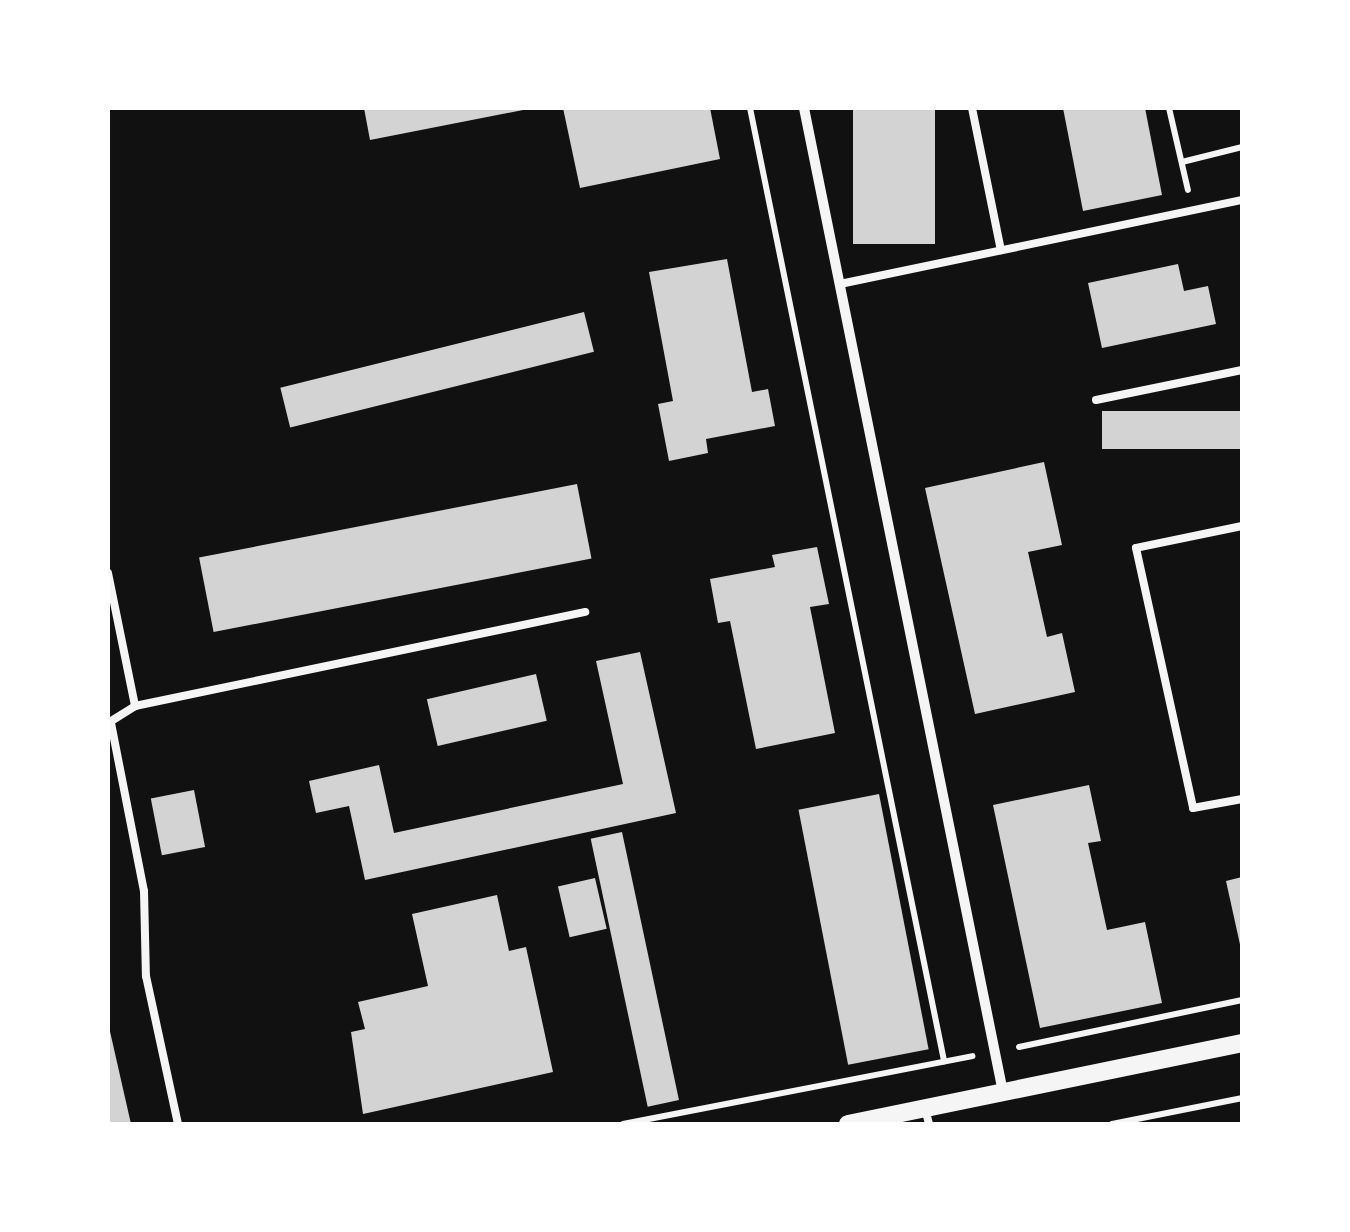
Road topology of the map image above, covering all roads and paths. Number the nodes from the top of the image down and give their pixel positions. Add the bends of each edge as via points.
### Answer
1 (750, 108) edge
2 (804, 108) edge
3 (972, 108) edge
4 (1169, 108) edge
5 (1242, 147) edge
6 (1182, 162) junction
7 (1242, 200) edge
8 (1193, 210) junction
9 (1000, 250) junction
10 (840, 284) junction
11 (1242, 370) edge
12 (1096, 400) dead end
13 (1242, 526) edge
14 (108, 573) edge
15 (584, 612) dead end
16 (135, 706) junction
17 (109, 723) edge
18 (1242, 799) edge
19 (1242, 1000) edge
20 (1242, 1043) edge
21 (996, 1052) junction
22 (944, 1061) junction
23 (1003, 1092) junction
24 (1242, 1098) edge
25 (927, 1116) edge
26 (178, 1124) edge
27 (623, 1124) edge
28 (848, 1124) edge
29 (1112, 1124) edge

1 - 22 path
2 - 10 street
3 - 9 lane
4 - 6 path
5 - 6 path
6 - 8 path
7 - 8 lane
8 - 9 lane
9 - 10 lane
10 - 21 street
11 - 12 lane
13 - 18 lane via 1136,548 1193,808
14 - 16 lane
15 - 16 lane
16 - 17 lane
17 - 26 lane via 144,890 146,976
19 - 21 path
20 - 23 street
21 - 22 path
21 - 23 street
22 - 27 path
23 - 25 street
24 - 29 path
25 - 28 street

